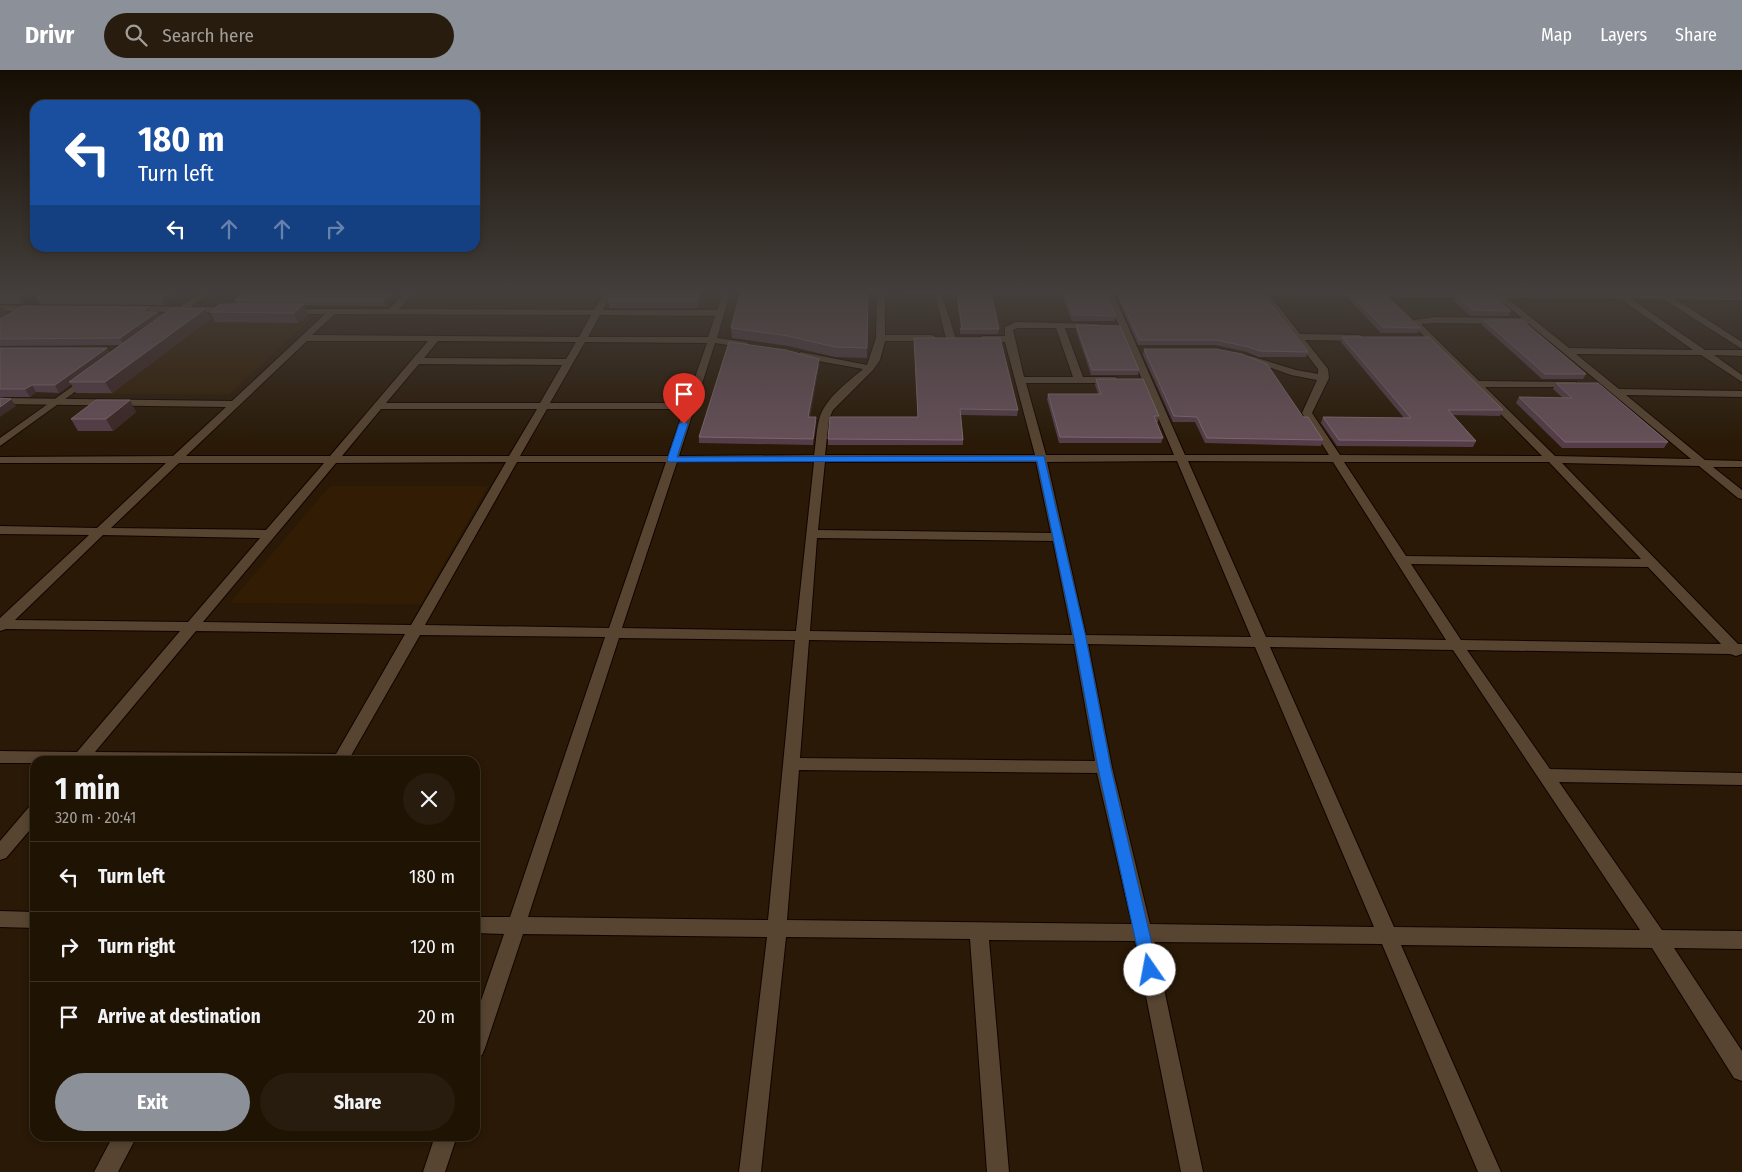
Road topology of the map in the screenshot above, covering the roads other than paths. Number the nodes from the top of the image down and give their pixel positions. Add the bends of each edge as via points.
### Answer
1 (300, 341) edge
2 (433, 341) edge
3 (581, 341) edge
4 (712, 341) edge
5 (722, 341) edge
6 (880, 341) edge
7 (1066, 341) edge
8 (1129, 341) edge
9 (1301, 341) edge
10 (1429, 341) edge
11 (1556, 341) edge
12 (1687, 341) edge
13 (1010, 342) edge
14 (759, 347) edge
15 (1567, 351) junction
16 (795, 353) edge
17 (1704, 353) junction
18 (1742, 353) edge
19 (1244, 356) edge
20 (416, 361) junction
21 (569, 362) junction
22 (870, 368) junction
23 (96, 373) edge
24 (1324, 378) junction
25 (1742, 379) edge
26 (1020, 380) junction
27 (1079, 380) junction
28 (1137, 380) junction
29 (1476, 384) junction
30 (1607, 384) junction
31 (1618, 392) junction
32 (1742, 394) edge
33 (0, 401) edge
34 (56, 402) junction
35 (235, 404) junction
36 (378, 406) junction
37 (543, 406) junction
38 (690, 406) junction
39 (0, 443) edge
40 (1041, 458) junction
41 (1180, 458) junction
42 (1552, 458) junction
43 (1336, 459) junction
44 (0, 460) edge
45 (176, 460) junction
46 (332, 460) junction
47 (512, 460) junction
48 (672, 460) junction
49 (819, 460) junction
50 (1702, 464) junction
51 (1742, 464) edge
52 (1742, 496) edge
53 (0, 530) edge
54 (101, 530) junction
55 (270, 534) junction
56 (811, 534) junction
57 (1058, 537) junction
58 (1402, 560) junction
59 (1652, 563) junction
60 (0, 625) edge
61 (191, 626) junction
62 (416, 629) junction
63 (614, 632) junction
64 (803, 634) junction
65 (1080, 638) junction
66 (1260, 641) junction
67 (1456, 644) junction
68 (1739, 651) edge
69 (82, 756) edge
70 (344, 756) edge
71 (0, 757) edge
72 (30, 758) edge
73 (792, 764) junction
74 (1104, 768) junction
75 (1546, 775) junction
76 (1742, 779) edge
77 (30, 818) edge
78 (0, 853) edge
79 (0, 919) edge
80 (30, 920) edge
81 (480, 925) edge
82 (516, 925) junction
83 (777, 928) junction
84 (979, 931) junction
85 (1142, 933) junction
86 (1388, 936) junction
87 (1657, 939) junction
88 (1742, 940) edge
89 (480, 1033) edge
90 (1742, 1070) edge
91 (123, 1141) edge
92 (444, 1141) edge
93 (105, 1172) edge
94 (434, 1172) edge
95 (750, 1172) edge
96 (998, 1172) edge
97 (1192, 1172) edge
98 (1490, 1172) edge

1 - 35 street
2 - 20 street
3 - 21 street
4 - 38 street
5 - 14 street
6 - 22 street
7 - 27 street
8 - 28 street via 1138,350
9 - 24 street via 1323,369
10 - 29 street
11 - 15 street
12 - 17 street
13 - 26 street
15 - 17 street
15 - 30 street
16 - 22 street
17 - 18 street
17 - 25 street
19 - 24 street via 1286,371
20 - 21 street
20 - 36 street
21 - 37 street
22 - 49 street via 850,384 828,409
23 - 34 street
24 - 43 street via 1309,403 1307,413
26 - 27 street
26 - 40 street
27 - 28 street
28 - 41 street
29 - 30 street
29 - 42 street
30 - 31 street
31 - 32 street
31 - 50 street
33 - 34 street
34 - 35 street
34 - 39 street
35 - 45 street
36 - 37 street
36 - 46 street
37 - 38 street
37 - 47 street
38 - 48 street
40 - 41 street
40 - 49 street
40 - 57 street
41 - 43 street
41 - 66 street
42 - 43 street
42 - 50 street
42 - 59 street
43 - 58 street
44 - 45 street
45 - 46 street
45 - 54 street
46 - 47 street
46 - 55 street
47 - 48 street
47 - 62 street
48 - 49 street
48 - 63 street
49 - 56 street
50 - 51 street
50 - 52 street
53 - 54 street
54 - 55 street
54 - 60 street
55 - 61 street
56 - 57 street
56 - 64 street
57 - 65 street
58 - 59 street
58 - 67 street
59 - 68 street
60 - 61 street
61 - 62 street
61 - 69 street
62 - 63 street
62 - 70 street
63 - 64 street
63 - 82 street
64 - 65 street
64 - 73 street
65 - 66 street
65 - 74 street
66 - 67 street
66 - 86 street
67 - 68 street
67 - 75 street
71 - 72 street
73 - 74 street
73 - 83 street
74 - 85 street
75 - 76 street
75 - 87 street
77 - 78 street
79 - 80 street
81 - 82 street
82 - 83 street
82 - 89 street
83 - 84 street
83 - 95 street
84 - 85 street
84 - 96 street
85 - 86 street
85 - 97 street
86 - 87 street
86 - 98 street
87 - 88 street
87 - 90 street
91 - 93 street
92 - 94 street

